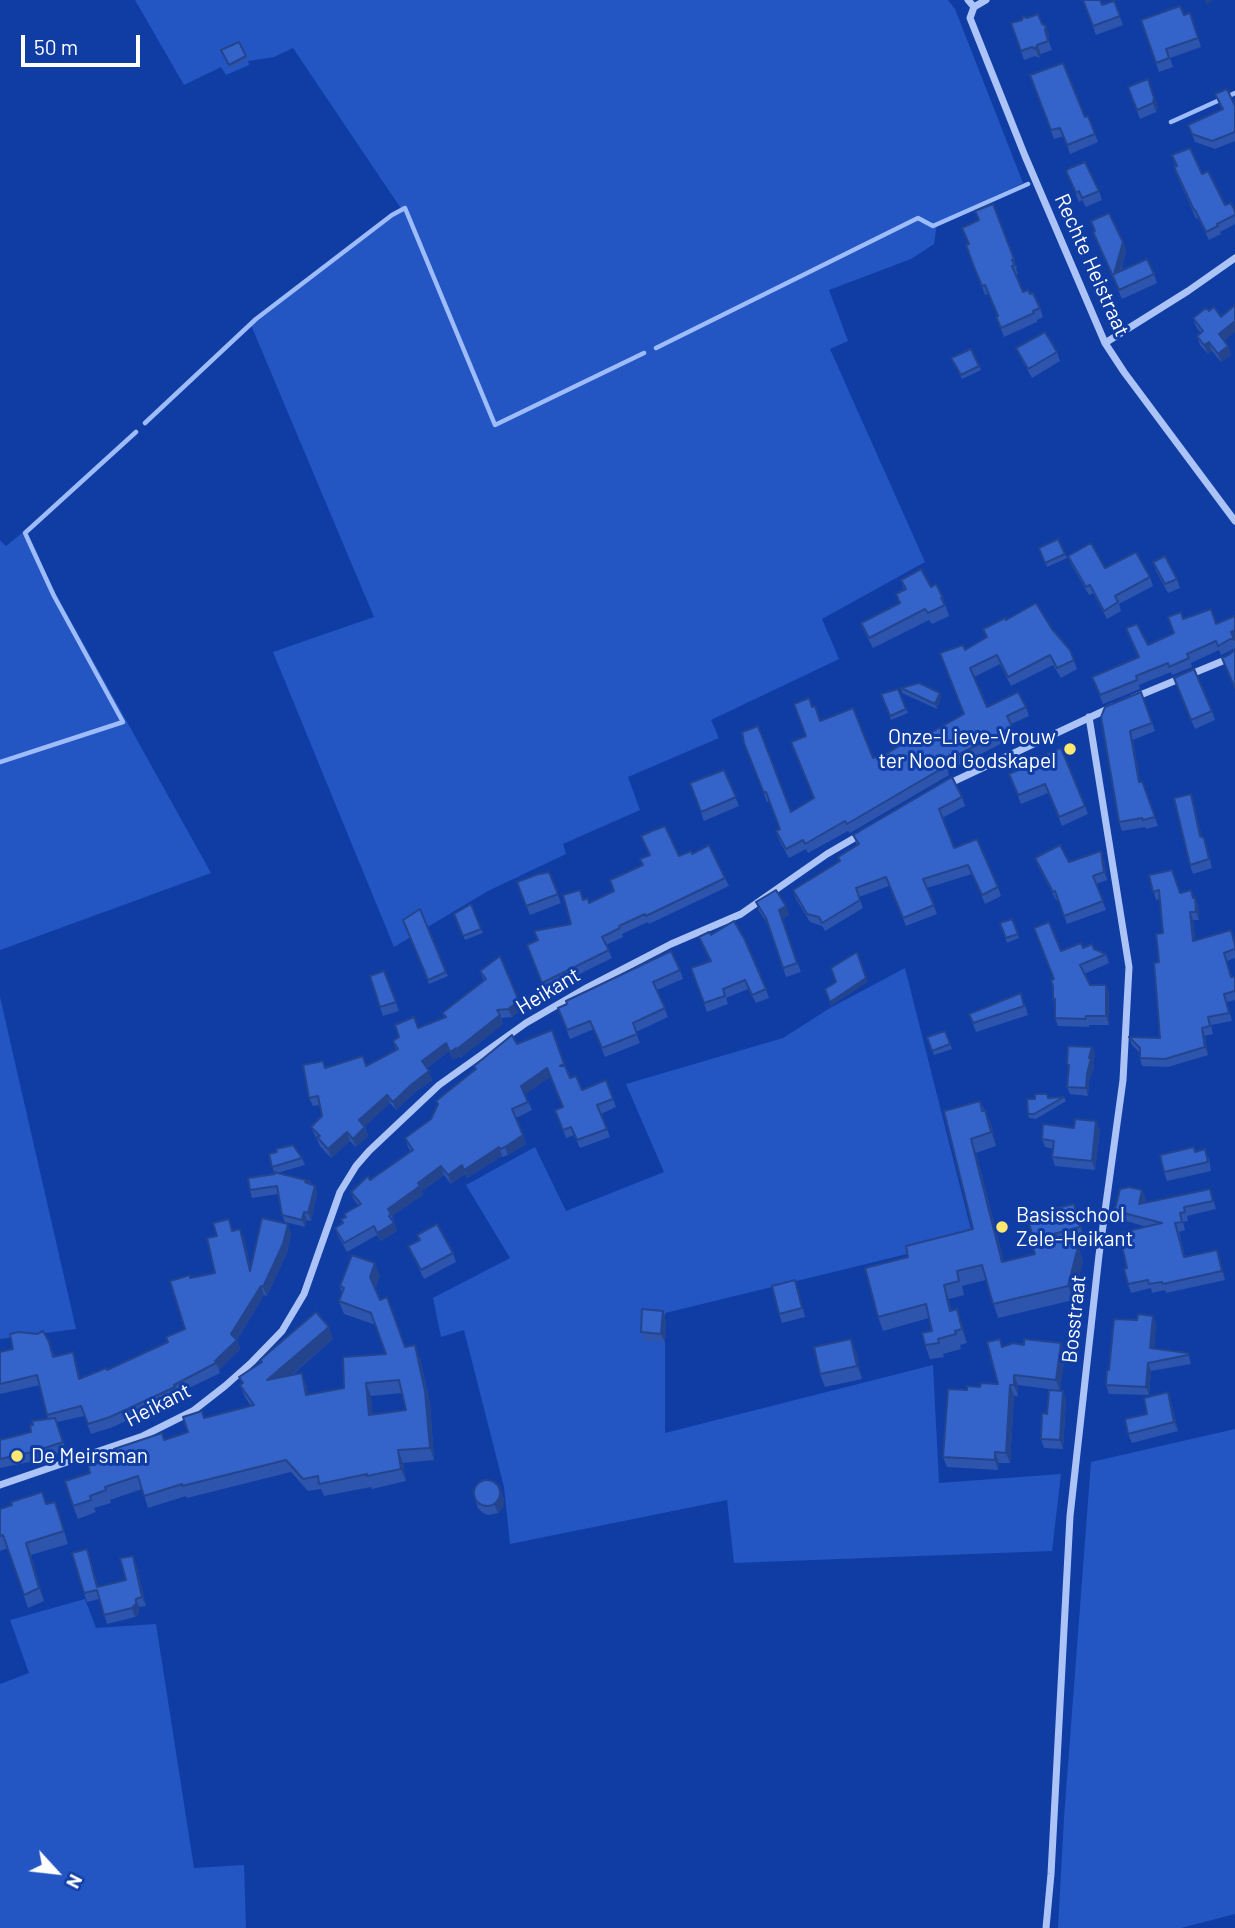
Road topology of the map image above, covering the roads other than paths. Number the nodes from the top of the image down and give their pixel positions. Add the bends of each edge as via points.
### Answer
1 (968, 0) edge
2 (986, 0) edge
3 (974, 7) junction
4 (1235, 258) edge
5 (1105, 343) junction
6 (1235, 521) edge
7 (1235, 654) edge
8 (1130, 699) edge
9 (1118, 705) edge
10 (1089, 717) junction
11 (936, 790) edge
12 (871, 828) edge
13 (0, 1485) edge
14 (1046, 1928) edge

1 - 3 street
2 - 3 street
3 - 5 street, Rechte Heistraat via 970,18
4 - 5 street
5 - 6 street, Rechte Heistraat
7 - 8 street
9 - 10 street
10 - 11 street
10 - 14 street, Bosstraat via 1129,967 1123,1080 1070,1516
12 - 13 street, Heikant via 741,914 671,944 526,1023 439,1085 356,1166 340,1192 304,1294 282,1331 193,1410 143,1436

